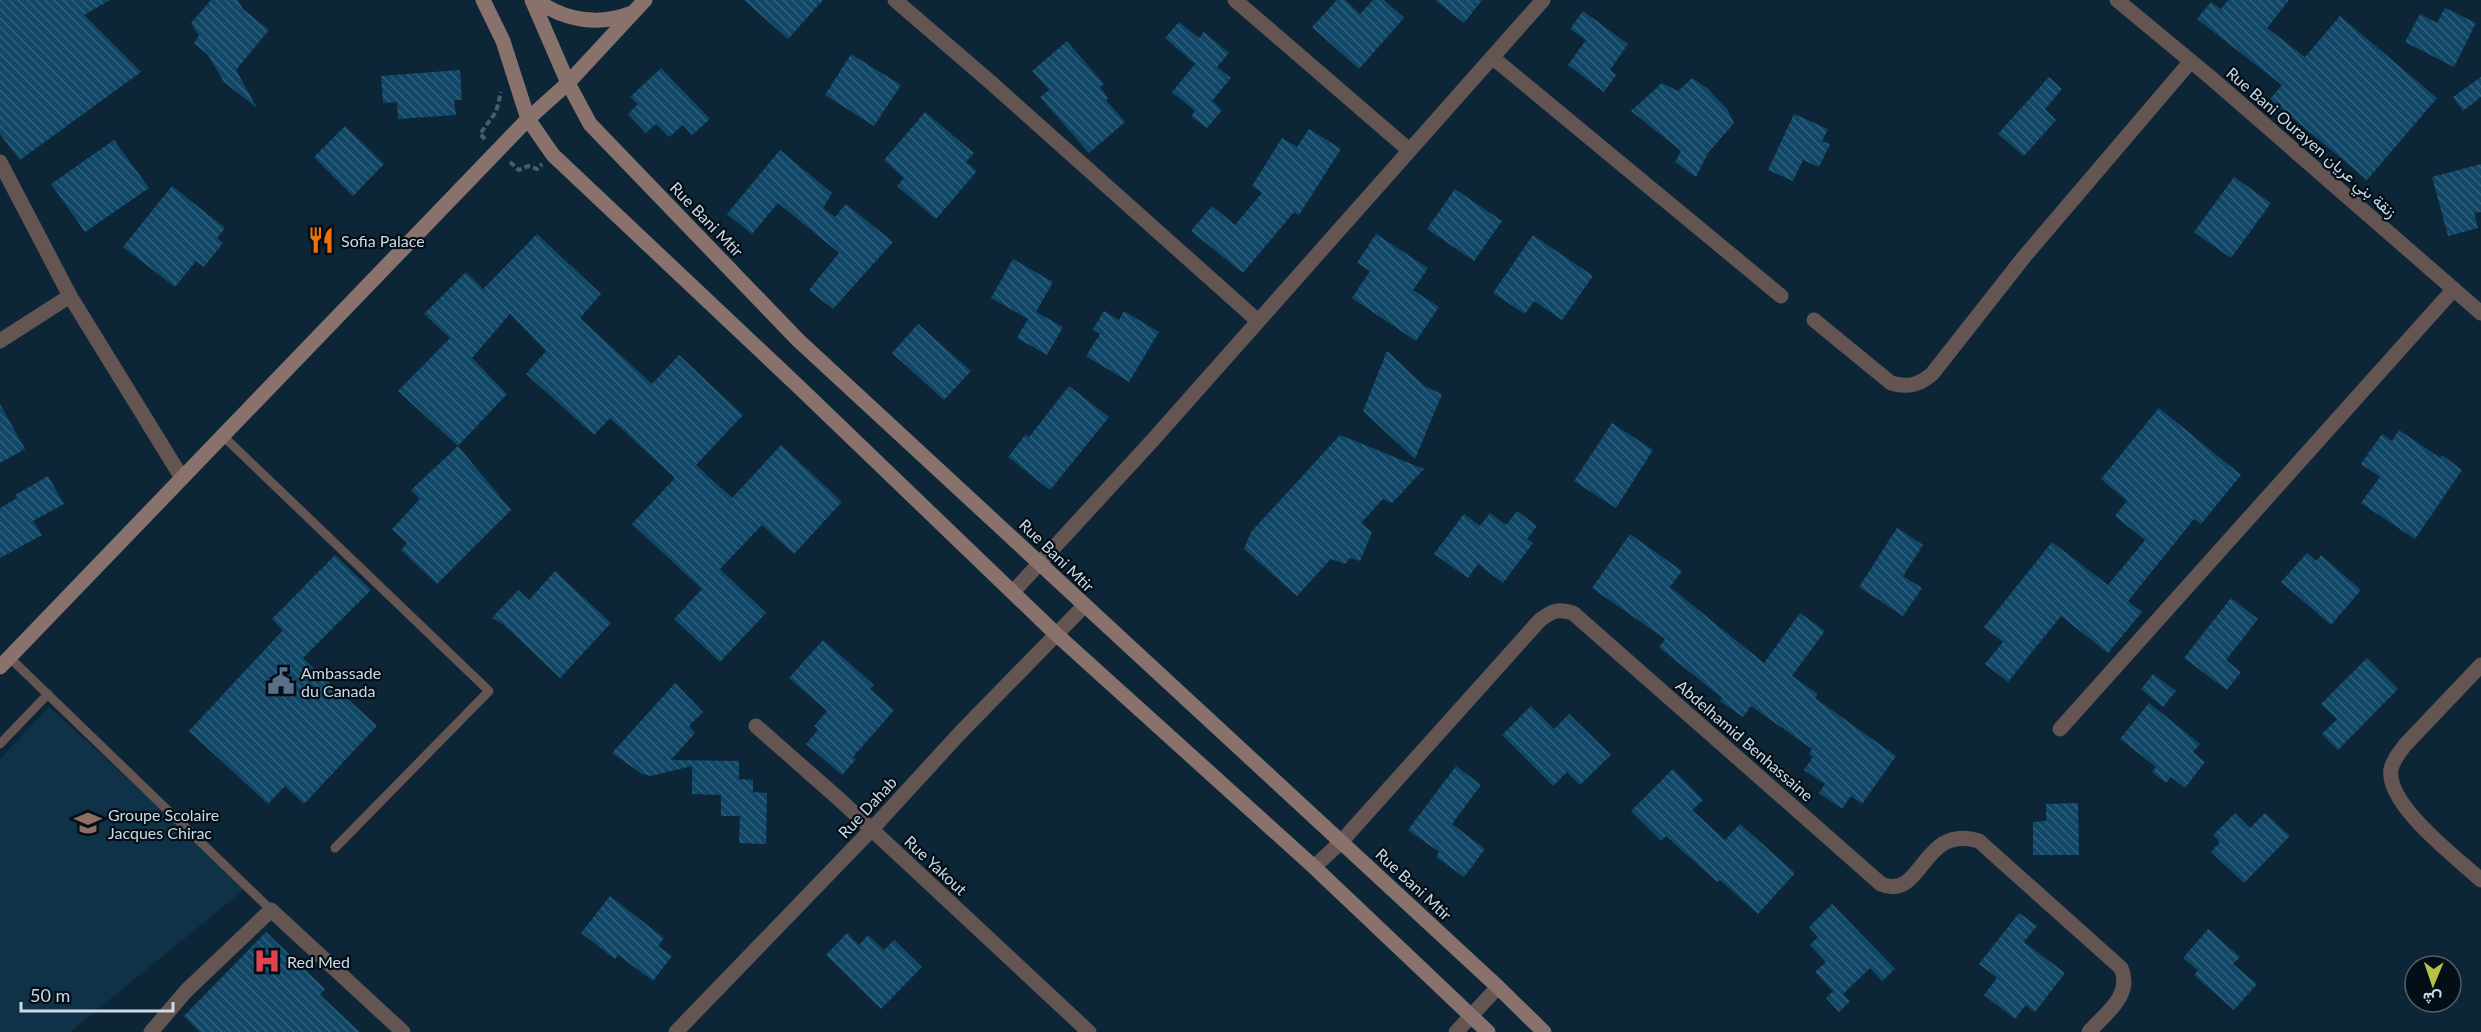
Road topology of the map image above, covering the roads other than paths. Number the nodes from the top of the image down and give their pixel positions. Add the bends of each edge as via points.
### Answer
1 (483, 0) edge
2 (534, 0) edge
3 (895, 0) edge
4 (1235, 0) edge
5 (1543, 0) edge
6 (2117, 0) edge
7 (640, 6) edge
8 (1492, 57) junction
9 (2191, 61) junction
10 (568, 83) junction
11 (528, 119) junction
12 (1409, 150) junction
13 (0, 162) edge
14 (2454, 289) junction
15 (70, 296) junction
16 (1781, 296) dead end
17 (2479, 308) edge
18 (1258, 321) junction
19 (1814, 321) dead end
20 (0, 341) edge
21 (223, 436) junction
22 (182, 478) junction
23 (1040, 562) junction
24 (1013, 592) junction
25 (1084, 606) junction
26 (1056, 634) junction
27 (5, 662) edge
28 (2481, 665) edge
29 (48, 694) junction
30 (756, 726) dead end
31 (2060, 729) dead end
32 (0, 744) edge
33 (872, 829) junction
34 (1341, 842) junction
35 (335, 848) dead end
36 (1314, 867) junction
37 (2481, 880) edge
38 (271, 910) junction
39 (1498, 987) junction
40 (1472, 1016) junction
41 (151, 1032) edge
42 (403, 1032) edge
43 (676, 1032) edge
44 (1089, 1032) edge
45 (1456, 1032) edge
46 (1488, 1032) edge
47 (1544, 1032) edge
48 (2089, 1032) edge

1 - 11 street via 503,41
2 - 7 street via 580,20 617,18
2 - 10 street, Rue Bani Mtir
3 - 18 street
4 - 12 street
5 - 8 street
6 - 9 street, Rue Bani Ourayen زنقة بني عريان
7 - 10 street
8 - 12 street
8 - 16 street
9 - 14 street, Rue Bani Ourayen زنقة بني عريان
9 - 19 street via 1924,381 1902,386 1891,383
10 - 11 street
10 - 23 street, Rue Bani Mtir via 590,124 798,340
11 - 21 street
11 - 24 street via 553,155
12 - 18 street
13 - 15 street
14 - 17 street, Rue Bani Ourayen زنقة بني عريان
14 - 31 street
15 - 20 street
15 - 22 street
18 - 23 street
21 - 22 street
21 - 35 lane via 489,690
22 - 27 street
23 - 24 street
23 - 25 street, Rue Bani Mtir
24 - 26 street
25 - 26 street, Rue Dahab
25 - 34 street, Rue Bani Mtir
26 - 33 street, Rue Dahab
26 - 36 street
27 - 29 lane
28 - 37 street via 2405,745 2391,770 2396,794 2409,813
29 - 32 lane
29 - 38 lane
30 - 33 street, Rue Yakout
33 - 43 street, Rue Dahab
33 - 44 street, Rue Yakout
34 - 36 street, Abdelhamid Benhassaine
34 - 39 street, Rue Bani Mtir
34 - 48 street, Abdelhamid Benhassaine via 1540,620 1561,609 1573,613 1881,884 1895,887 1907,883 1946,840 1968,837 1979,841 2121,968 2125,977 2123,994
36 - 40 street
38 - 41 street via 186,991
38 - 42 street
39 - 40 street
39 - 47 street, Rue Bani Mtir
40 - 45 street
40 - 46 street

